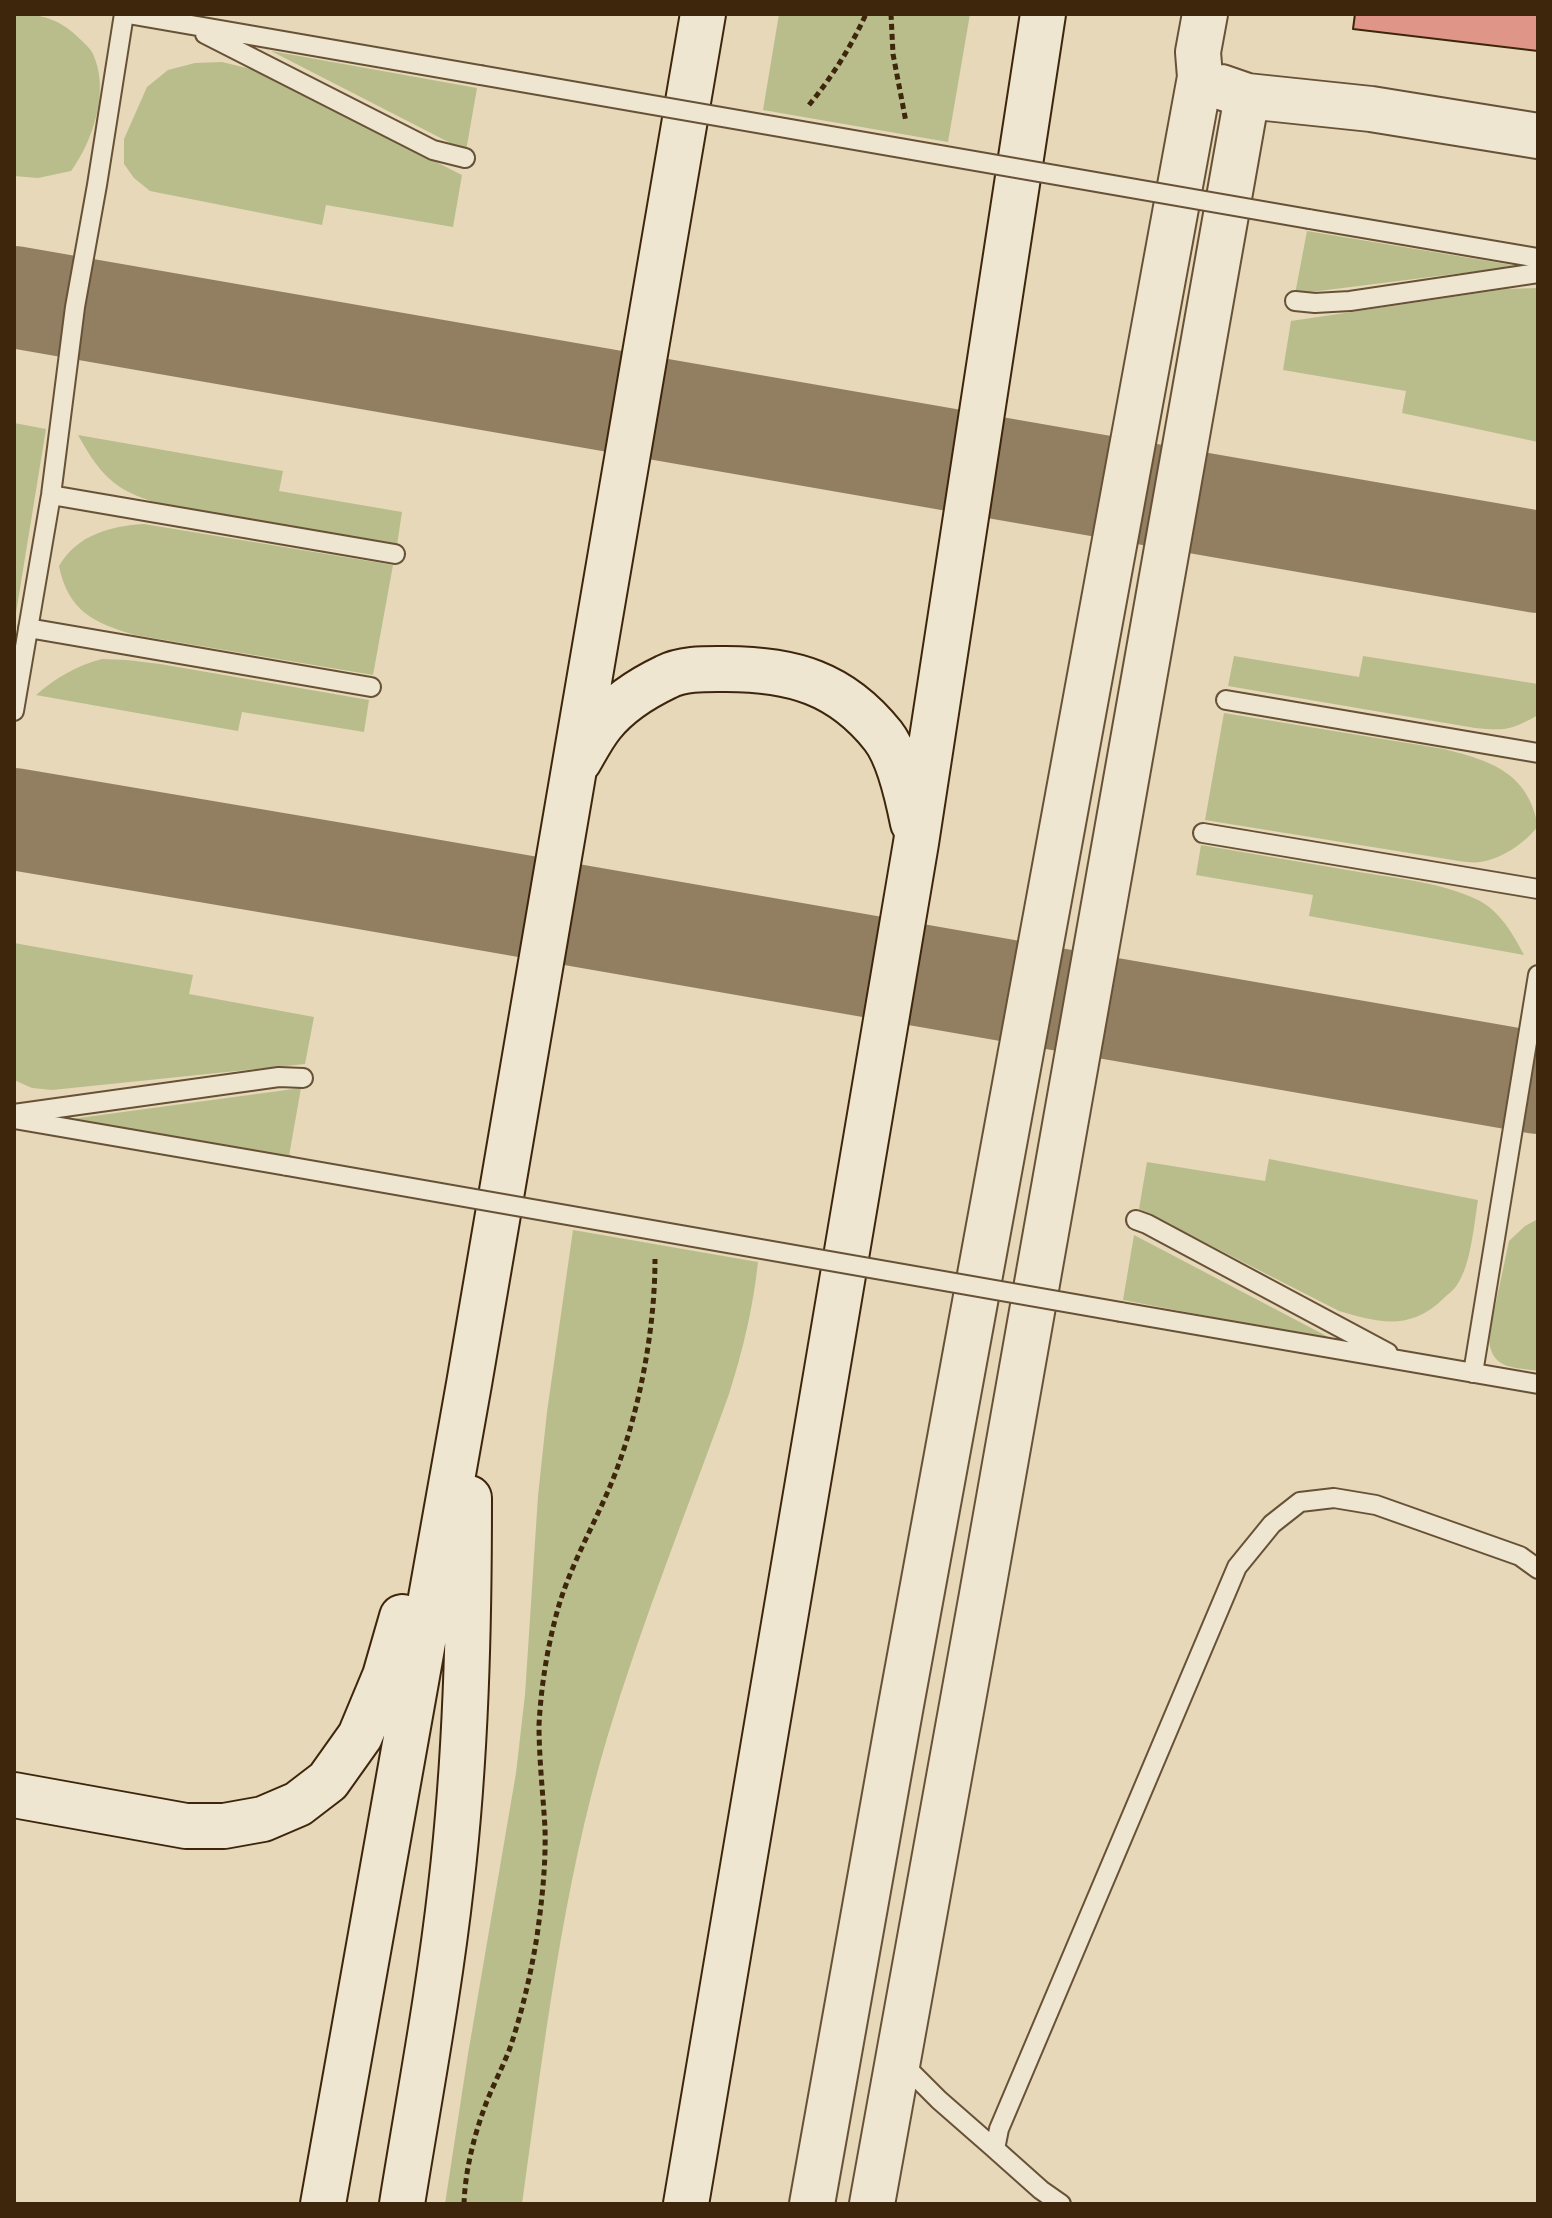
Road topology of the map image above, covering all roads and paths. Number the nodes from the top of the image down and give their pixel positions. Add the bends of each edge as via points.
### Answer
1 (126, 14) edge
2 (703, 14) edge
3 (866, 14) edge
4 (891, 14) edge
5 (1043, 14) edge
6 (1205, 14) edge
7 (186, 24) junction
8 (1200, 77) junction
9 (1247, 96) junction
10 (808, 106) dead end
11 (909, 135) dead end
12 (1538, 136) edge
13 (465, 158) dead end
14 (1538, 258) edge
15 (1538, 273) edge
16 (1295, 301) dead end
17 (51, 495) junction
18 (395, 554) dead end
19 (28, 628) junction
20 (371, 687) dead end
21 (1226, 700) dead end
22 (14, 711) edge
23 (1538, 753) edge
24 (574, 769) junction
25 (1203, 833) dead end
26 (916, 843) junction
27 (1538, 889) edge
28 (1538, 975) edge
29 (303, 1078) dead end
30 (14, 1116) edge
31 (1136, 1220) dead end
32 (655, 1245) dead end
33 (1403, 1360) junction
34 (1473, 1373) junction
35 (469, 1384) junction
36 (1538, 1384) edge
37 (1538, 1569) edge
38 (14, 1795) edge
39 (898, 2059) junction
40 (995, 2149) junction
41 (323, 2204) edge
42 (402, 2204) edge
43 (464, 2204) edge
44 (686, 2204) edge
45 (812, 2204) edge
46 (872, 2204) edge
47 (1061, 2204) edge

1 - 7 lane
1 - 17 lane via 75,307
2 - 24 main road
3 - 10 path
4 - 11 path
5 - 26 main road
6 - 8 main road
7 - 13 lane via 433,150
7 - 14 lane, bridge
8 - 9 main road
8 - 45 main road
9 - 12 main road via 1371,109
9 - 39 main road
15 - 16 lane via 1350,301
17 - 18 lane
17 - 19 lane
19 - 20 lane
19 - 22 lane
21 - 23 lane
24 - 26 main road via 602,723 635,694 669,675 707,669 785,672 832,690 885,738 907,789
24 - 35 main road
25 - 27 lane
26 - 44 main road
28 - 34 lane
29 - 30 lane via 279,1077
30 - 33 lane, bridge
31 - 33 lane
32 - 43 path via 651,1319 629,1428 618,1466 566,1583 548,1647 539,1726 544,1863 537,1935 509,2050 474,2139
33 - 34 lane
34 - 36 lane
35 - 38 main road via 385,1676 360,1736 328,1781 298,1804 263,1819 224,1826 186,1826
35 - 41 main road
35 - 42 main road via 462,1763 451,1886
37 - 40 lane via 1520,1556 1362,1502 1300,1502 1272,1524 1237,1567
39 - 40 lane
39 - 46 main road
40 - 47 lane

